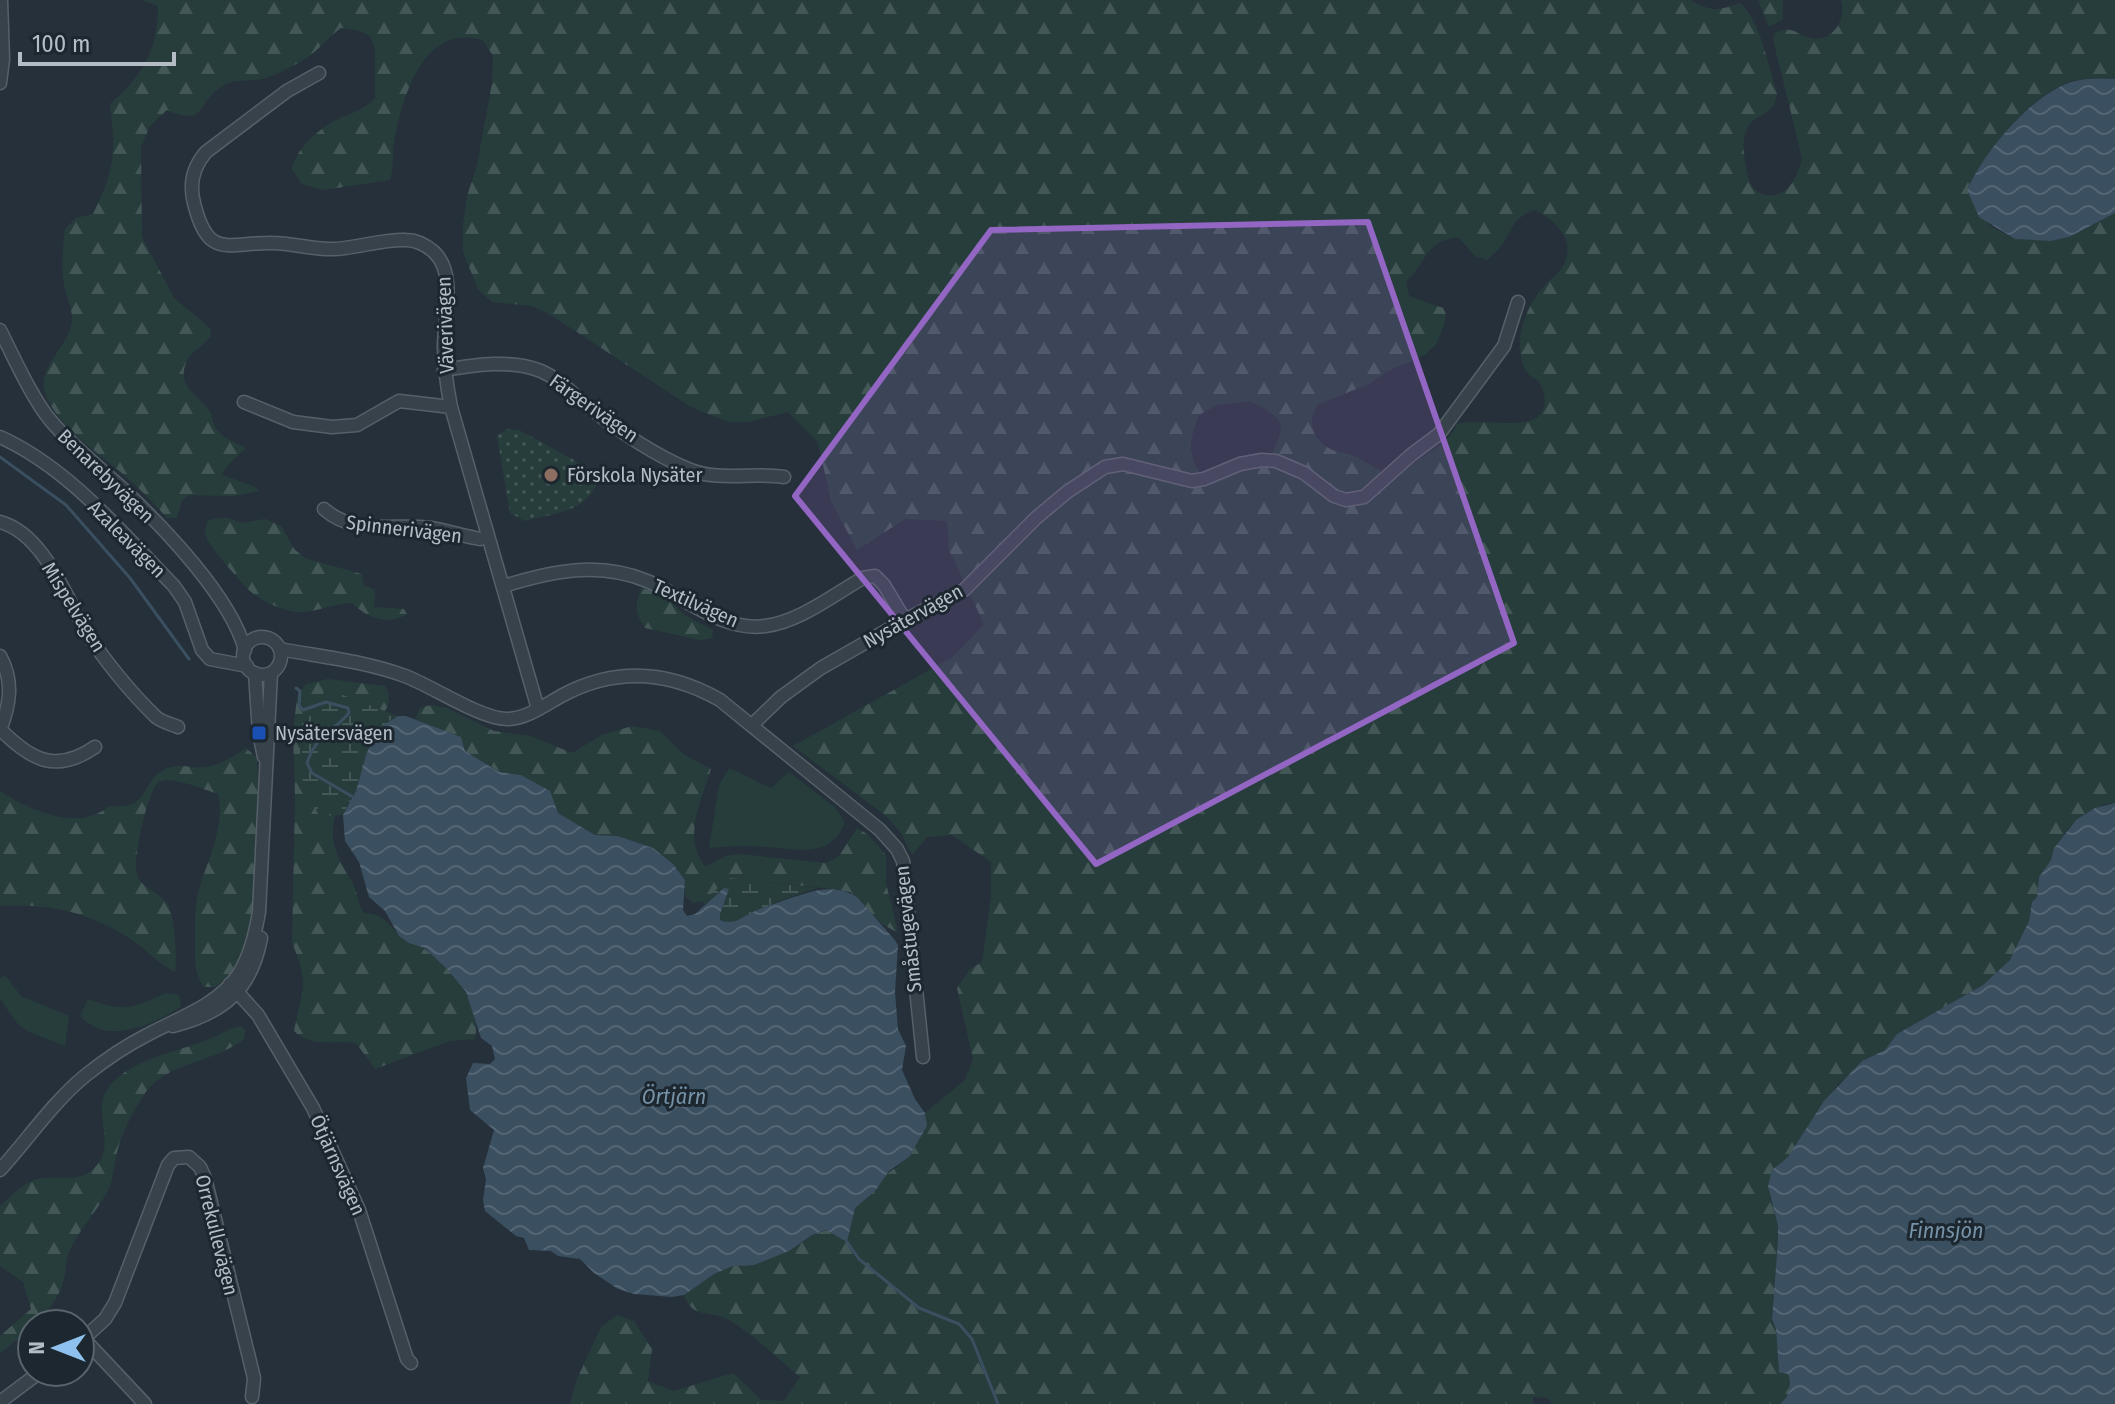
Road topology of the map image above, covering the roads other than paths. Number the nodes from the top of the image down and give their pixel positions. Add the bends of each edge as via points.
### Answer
1 (1, 0) edge
2 (319, 73) dead end
3 (0, 83) edge
4 (1518, 302) dead end
5 (0, 330) edge
6 (444, 370) junction
7 (244, 402) dead end
8 (451, 407) junction
9 (0, 437) edge
10 (784, 477) dead end
11 (324, 509) dead end
12 (0, 522) edge
13 (488, 537) junction
14 (504, 586) junction
15 (229, 610) junction
16 (905, 620) junction
17 (261, 638) junction
18 (280, 649) junction
19 (244, 651) junction
20 (304, 655) junction
21 (0, 656) edge
22 (224, 663) junction
23 (275, 668) junction
24 (251, 670) junction
25 (538, 709) junction
26 (752, 725) junction
27 (178, 727) dead end
28 (1, 730) edge
29 (95, 747) dead end
30 (266, 763) junction
31 (234, 988) junction
32 (923, 1057) dead end
33 (0, 1170) edge
34 (96, 1328) edge
35 (96, 1355) edge
36 (411, 1363) dead end
37 (19, 1388) edge
38 (252, 1397) dead end
39 (0, 1402) edge
40 (145, 1404) edge

1 - 3 street
2 - 6 street, Väverivägen via 228,133 198,161 192,196 201,224 215,243 232,246 268,242 335,249 417,241 437,255 446,273
4 - 16 street, Nysätervägen via 1504,346 1439,434 1364,497 1334,496 1304,473 1276,461 1240,464 1192,481 1114,465 1067,492 964,590
5 - 15 street, Benarebyvägen via 48,418 196,567
6 - 8 street, Väverivägen
6 - 10 street, Färgerivägen via 507,364 538,370 692,471
7 - 8 street via 293,422 332,427 357,425 399,401
8 - 13 street, Väverivägen
9 - 22 street, Azaleavägen via 48,465 122,533 185,602 205,655
11 - 13 street, Spinnerivägen via 341,522 356,525
12 - 27 street, Mispelvägen via 22,534 54,571 86,631 158,719
13 - 14 street, Väverivägen
14 - 16 street, Textilvägen via 566,570 604,569 648,581 709,614 751,627 790,619 875,576
14 - 25 street, Väverivägen
15 - 17 street, Benarebyvägen
15 - 19 street, Benarebyvägen
16 - 26 street, Nysätervägen via 800,681
17 - 18 street
17 - 19 street
18 - 20 street
18 - 23 street
19 - 22 street
19 - 24 street
20 - 23 street
20 - 25 street via 385,669 498,718
21 - 28 street via 10,686
22 - 24 street
23 - 24 street
23 - 30 street
24 - 30 street
25 - 26 street via 601,679 655,676 697,687
26 - 32 street, Småstugevägen via 897,849 903,861
28 - 29 street via 21,749 53,762 72,760
30 - 31 street via 261,939 257,956
31 - 33 street via 204,1017 144,1036 111,1056 59,1100
31 - 36 street, Ötjärnsvägen via 258,1015 313,1108 359,1210
34 - 38 street, Orrekullevägen via 115,1303 168,1165 174,1158 189,1157 205,1178 254,1378
35 - 40 street
37 - 39 street

